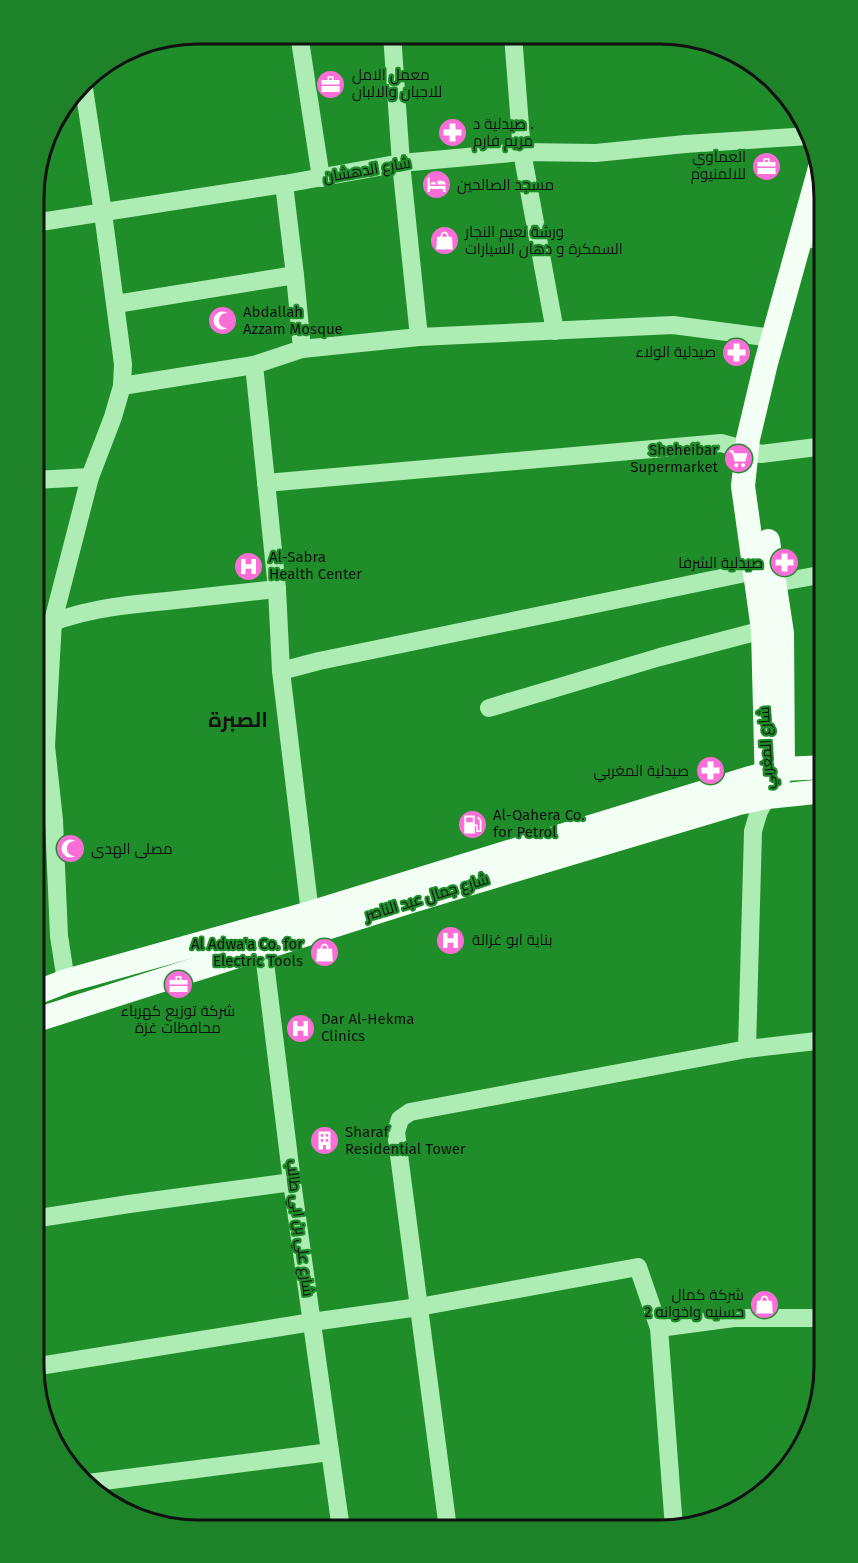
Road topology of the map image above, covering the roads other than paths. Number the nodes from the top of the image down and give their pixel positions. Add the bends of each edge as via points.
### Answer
1 (301, 44) edge
2 (393, 44) edge
3 (514, 44) edge
4 (85, 93) edge
5 (802, 137) edge
6 (522, 152) junction
7 (401, 163) junction
8 (321, 177) junction
9 (284, 184) junction
10 (814, 191) edge
11 (103, 213) junction
12 (44, 222) edge
13 (814, 252) edge
14 (296, 275) junction
15 (116, 304) junction
16 (555, 330) junction
17 (419, 337) junction
18 (773, 338) junction
19 (302, 349) junction
20 (254, 365) junction
21 (122, 386) junction
22 (814, 447) edge
23 (754, 452) junction
24 (90, 477) junction
25 (44, 479) edge
26 (266, 483) junction
27 (814, 575) edge
28 (765, 577) junction
29 (277, 589) junction
30 (53, 621) junction
31 (44, 625) edge
32 (763, 630) junction
33 (281, 671) junction
34 (489, 708) dead end
35 (814, 770) edge
36 (773, 780) junction
37 (814, 789) edge
38 (310, 913) junction
39 (262, 937) junction
40 (66, 981) junction
41 (44, 990) edge
42 (44, 1017) edge
43 (814, 1041) edge
44 (747, 1048) junction
45 (292, 1182) junction
46 (44, 1217) edge
47 (419, 1307) junction
48 (814, 1318) edge
49 (312, 1322) junction
50 (659, 1328) junction
51 (44, 1365) edge
52 (330, 1452) junction
53 (97, 1482) edge
54 (673, 1519) edge
55 (340, 1520) edge
56 (447, 1520) edge

1 - 8 street
2 - 7 street
3 - 6 street
4 - 11 street
5 - 6 street, شارع الدهشان via 596,153
6 - 7 street, شارع الدهشان
6 - 16 street
7 - 8 street, شارع الدهشان
7 - 17 street
8 - 9 street, شارع الدهشان
9 - 11 street, شارع الدهشان
9 - 14 street
10 - 18 main road, شارع المغربي
11 - 12 street, شارع الدهشان
11 - 15 street
13 - 23 main road, شارع المغربي via 784,339
14 - 15 street
14 - 19 street
15 - 21 street
16 - 17 street
16 - 18 street via 673,325
17 - 19 street
18 - 23 main road, شارع المغربي via 748,439
19 - 20 street
20 - 21 street
20 - 26 street
21 - 24 street
22 - 23 street
23 - 26 street via 721,443
23 - 28 main road, شارع المغربي
24 - 25 street
24 - 30 street
26 - 29 street
27 - 28 street
28 - 32 main road, شارع المغربي
28 - 33 street
28 - 36 main road, شارع المغربي via 782,633
29 - 30 street via 121,605
29 - 33 street
30 - 31 street
30 - 40 street via 46,746 59,936
32 - 34 street
32 - 36 main road, شارع المغربي via 763,681
33 - 38 street
35 - 36 main road, شارع جمال عبد الناصر
36 - 37 main road, شارع جمال عبد الناصر
36 - 38 main road, شارع جمال عبد الناصر via 750,778
36 - 39 main road, شارع جمال عبد الناصر via 717,810
36 - 44 street via 753,831
38 - 39 main road, شارع جمال عبد الناصر
39 - 40 main road, شارع جمال عبد الناصر
39 - 42 main road, شارع جمال عبد الناصر
39 - 45 street, شارع علي بن ابي طالب
40 - 41 main road, شارع جمال عبد الناصر
43 - 44 street
44 - 47 street via 405,1115 396,1132
45 - 46 street
45 - 49 street, شارع علي بن ابي طالب
47 - 49 street
47 - 50 street via 638,1267
47 - 56 street
48 - 50 street via 734,1318
49 - 51 street
49 - 52 street, شارع علي بن ابي طالب
50 - 54 street
52 - 53 street
52 - 55 street, شارع علي بن ابي طالب

